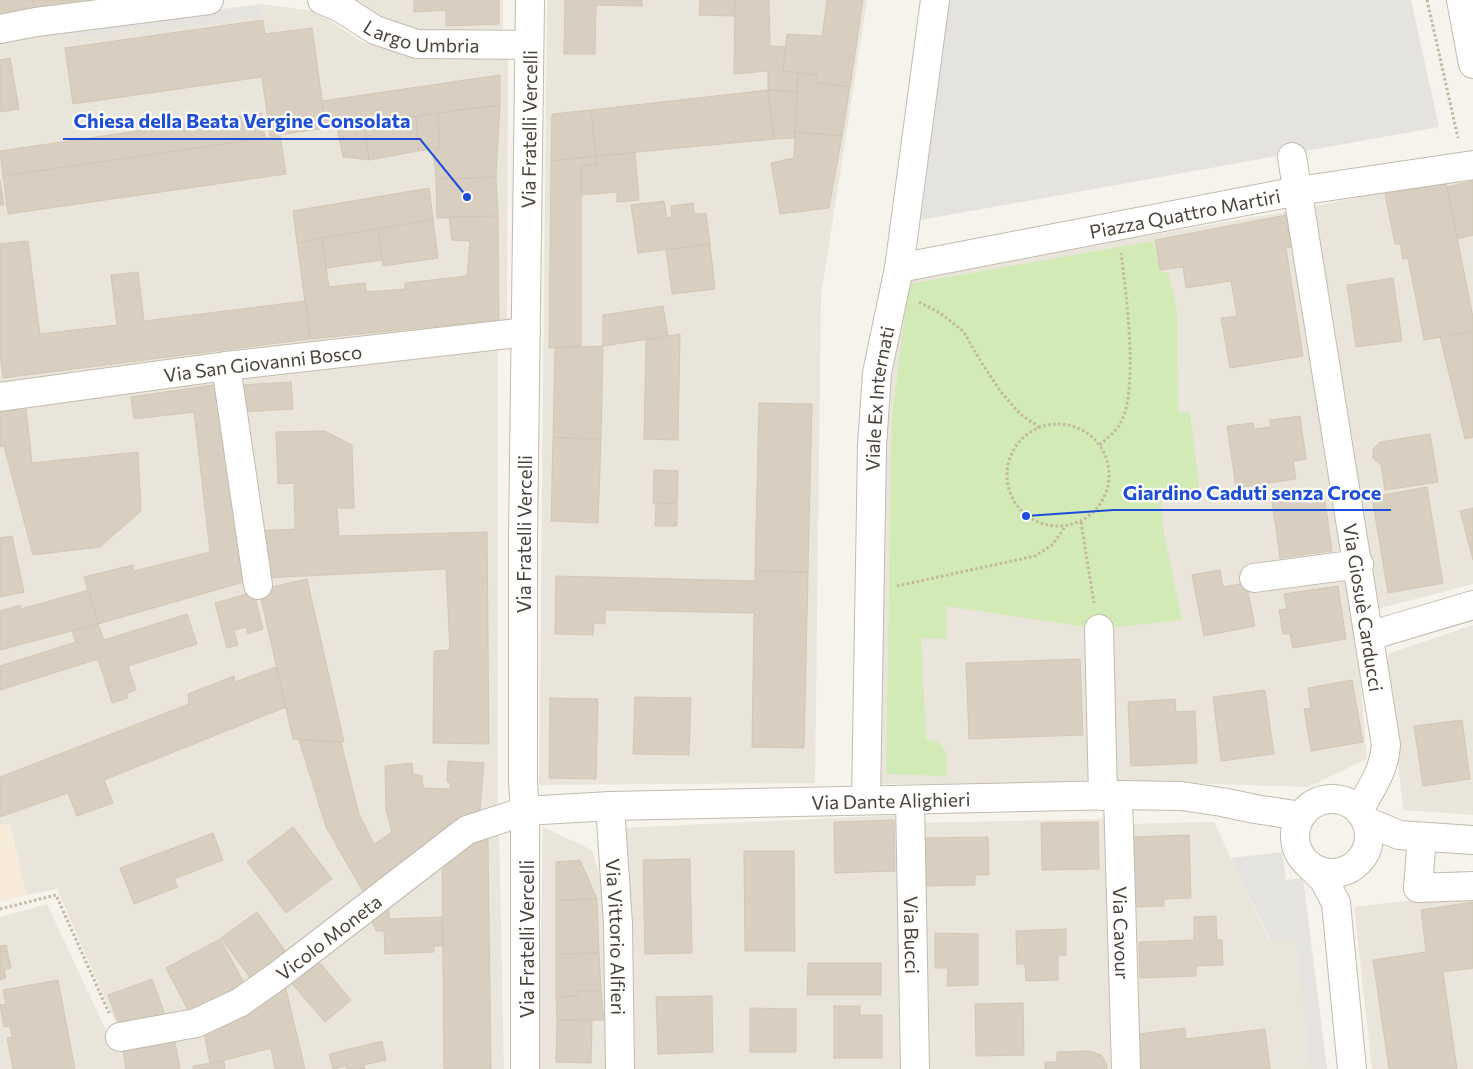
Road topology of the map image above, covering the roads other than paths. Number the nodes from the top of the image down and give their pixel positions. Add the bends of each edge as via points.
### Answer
1 (209, 0) edge
2 (322, 0) edge
3 (530, 0) edge
4 (935, 0) edge
5 (1461, 0) edge
6 (0, 30) edge
7 (529, 45) junction
8 (1473, 64) edge
9 (1467, 156) edge
10 (1292, 157) dead end
11 (1298, 191) junction
12 (897, 279) junction
13 (526, 332) junction
14 (226, 366) junction
15 (0, 396) edge
16 (1359, 564) junction
17 (1254, 578) dead end
18 (258, 585) dead end
19 (1473, 605) edge
20 (1098, 629) road end
21 (1368, 636) junction
22 (1111, 796) junction
23 (866, 800) junction
24 (910, 800) junction
25 (610, 806) junction
26 (525, 810) junction
27 (1255, 810) junction
28 (1362, 815) junction
29 (1301, 816) junction
30 (1410, 836) junction
31 (1473, 840) edge
32 (1296, 842) junction
33 (1360, 858) junction
34 (1310, 866) junction
35 (1473, 886) edge
36 (1336, 903) junction
37 (120, 1036) road end
38 (525, 1069) edge
39 (620, 1069) edge
40 (915, 1069) edge
41 (1126, 1069) edge
42 (1352, 1069) edge

1 - 6 street via 36,22
2 - 7 street, Largo Umbria via 375,30 417,44
3 - 7 street, Via Fratelli Vercelli
4 - 12 street, Viale Ex Internati
5 - 8 street
7 - 13 street, Via Fratelli Vercelli
9 - 11 street, Piazza Quattro Martiri
10 - 11 street, Via Giosuè Carducci
11 - 12 street, Piazza Quattro Martiri via 1118,227
11 - 16 street, Via Giosuè Carducci
12 - 23 street, Viale Ex Internati via 877,373 872,446
13 - 14 street, Via San Giovanni Bosco
13 - 26 street, Via Fratelli Vercelli via 523,537
14 - 15 street, Via San Giovanni Bosco
14 - 18 street
16 - 17 street
16 - 21 street, Via Giosuè Carducci
19 - 21 street
20 - 22 street, Via Cavour
21 - 28 street, Via Giosuè Carducci via 1386,759
22 - 24 street, Via Dante Alighieri
22 - 27 street, Via Dante Alighieri via 1181,796
22 - 41 street, Via Cavour
23 - 24 street, Via Dante Alighieri
23 - 25 street, Via Dante Alighieri
24 - 40 street, Via Bucci
25 - 26 street, Via Dante Alighieri
25 - 39 street, Via Vittorio Alfieri via 618,924
26 - 37 street, Vicolo Moneta via 467,830 239,1003 196,1023
26 - 38 street, Via Fratelli Vercelli
27 - 29 street, Via Dante Alighieri
27 - 32 street, Via Dante Alighieri
28 - 29 street via 1348,802 1335,799 1322,800
28 - 30 street
28 - 33 street via 1369,834
29 - 32 street via 1296,828
30 - 31 street
30 - 33 street
30 - 35 street via 1418,888
32 - 34 street
33 - 34 street via 1337,872 1323,872
33 - 36 street
34 - 36 street via 1324,880
36 - 42 street

